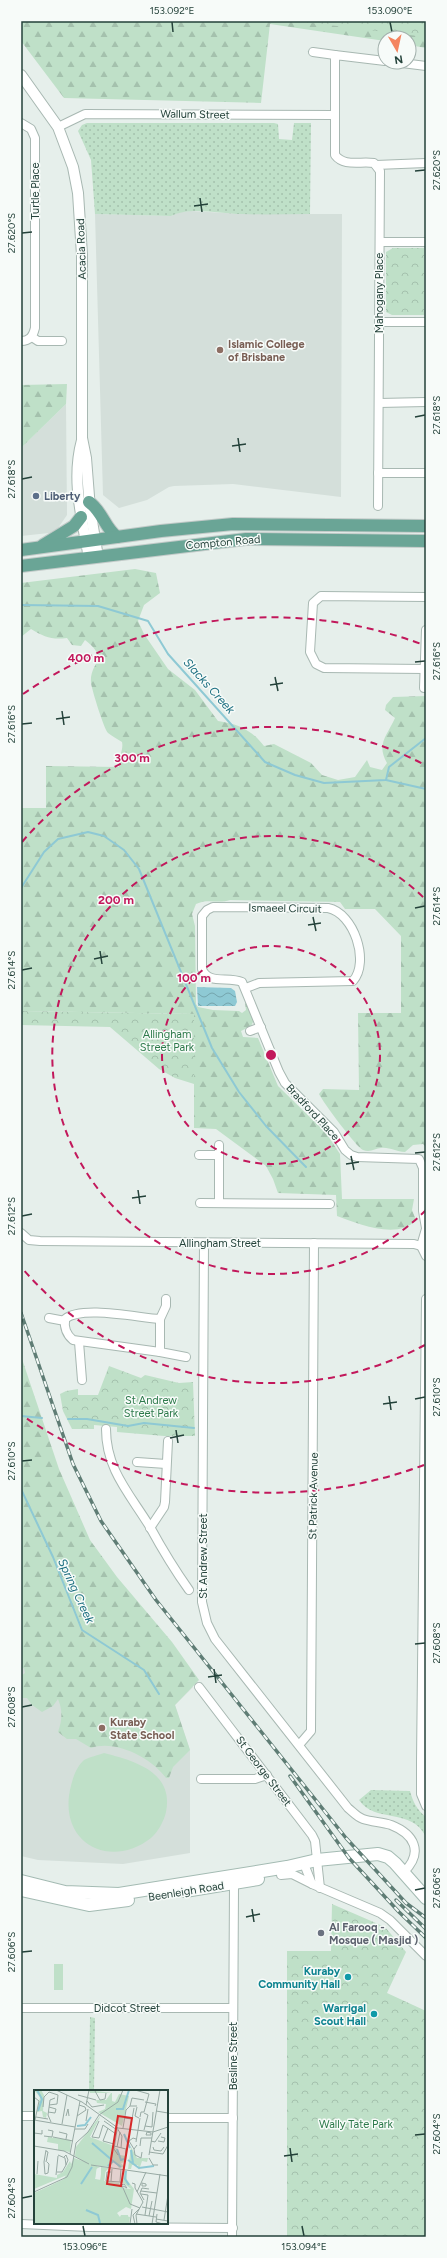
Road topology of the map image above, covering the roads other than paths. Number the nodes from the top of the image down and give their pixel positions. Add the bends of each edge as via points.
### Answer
1 (313, 52) dead end
2 (335, 55) junction
3 (377, 60) edge
4 (21, 75) edge
5 (335, 115) junction
6 (21, 123) edge
7 (58, 127) junction
8 (426, 163) edge
9 (376, 165) junction
10 (380, 242) junction
11 (426, 242) edge
12 (379, 322) junction
13 (426, 322) edge
14 (32, 337) junction
15 (21, 341) edge
16 (62, 341) dead end
17 (426, 402) edge
18 (379, 403) junction
19 (82, 438) junction
20 (378, 473) junction
21 (426, 473) edge
22 (89, 502) junction
23 (378, 506) dead end
24 (82, 517) junction
25 (426, 526) edge
26 (117, 537) junction
27 (91, 540) junction
28 (426, 541) edge
29 (41, 547) junction
30 (21, 550) edge
31 (94, 558) junction
32 (21, 566) edge
33 (426, 598) edge
34 (426, 630) edge
35 (425, 669) junction
36 (424, 688) dead end
37 (246, 988) junction
38 (261, 1027) junction
39 (250, 1031) dead end
40 (219, 1145) dead end
41 (199, 1155) dead end
42 (219, 1155) junction
43 (200, 1203) dead end
44 (219, 1203) junction
45 (330, 1204) dead end
46 (426, 1228) edge
47 (21, 1233) edge
48 (204, 1243) junction
49 (314, 1243) junction
50 (421, 1246) junction
51 (426, 1256) edge
52 (166, 1299) dead end
53 (426, 1299) edge
54 (49, 1318) dead end
55 (160, 1319) junction
56 (65, 1321) junction
57 (426, 1336) edge
58 (79, 1342) junction
59 (160, 1352) junction
60 (186, 1358) dead end
61 (82, 1380) dead end
62 (106, 1429) dead end
63 (168, 1441) dead end
64 (137, 1462) dead end
65 (166, 1464) junction
66 (150, 1528) junction
67 (188, 1590) dead end
68 (424, 1667) edge
69 (199, 1687) dead end
70 (300, 1745) junction
71 (267, 1774) junction
72 (201, 1779) dead end
73 (424, 1803) edge
74 (313, 1865) junction
75 (404, 1872) junction
76 (281, 1874) junction
77 (232, 1879) junction
78 (21, 1881) edge
79 (312, 1884) junction
80 (320, 1888) junction
81 (21, 1890) edge
82 (426, 1898) edge
83 (426, 1956) edge
84 (21, 2008) edge
85 (233, 2008) junction
86 (21, 2116) edge
87 (34, 2116) edge
88 (168, 2118) edge
89 (233, 2118) junction
90 (21, 2224) edge
91 (233, 2228) junction
92 (232, 2237) edge

1 - 2 street
2 - 3 street
2 - 5 street
4 - 7 street, Acacia Road
5 - 7 street, Wallum Street via 85,114
5 - 9 street via 336,155 340,161 368,162
6 - 14 street, Turtle Place via 31,129 35,138 35,328
7 - 19 street, Acacia Road via 73,167 80,208
8 - 9 street
9 - 10 street, Mahogany Place via 380,171
10 - 11 street
10 - 12 street, Mahogany Place
12 - 13 street
12 - 18 street, Mahogany Place
14 - 15 street via 26,342
14 - 16 street via 38,341
17 - 18 street
18 - 20 street, Mahogany Place
19 - 22 street, Acacia Road
19 - 24 street, Acacia Road via 77,471
20 - 21 street
20 - 23 street, Mahogany Place
22 - 26 main road via 98,509 109,530
22 - 27 street, Acacia Road
24 - 27 street, Acacia Road
24 - 29 main road via 74,526
25 - 26 main road, Compton Road via 233,524
26 - 27 main road, Compton Road
27 - 29 main road, Compton Road
27 - 31 street, Acacia Road
28 - 31 main road, Compton Road via 246,539
29 - 30 main road, Compton Road
31 - 32 main road, Compton Road
33 - 35 street via 321,596 313,603 310,652 316,664 324,668
34 - 35 street
35 - 36 street
37 - 37 street, Ismaeel Circuit via 259,983 354,982 359,972 358,938 339,913 328,908 213,907 202,916 204,975 210,979 235,979 242,982
37 - 38 street, Bradford Place
38 - 39 street
38 - 46 street, Bradford Place via 285,1083 334,1132 345,1150 351,1155 419,1159 422,1168
40 - 42 street
41 - 42 street
42 - 44 street
43 - 44 street
44 - 45 street
46 - 50 street
47 - 48 street, Allingham Street via 29,1240 40,1241
48 - 49 street, Allingham Street
48 - 70 street, St Andrew Street via 202,1602 215,1639
49 - 50 street, Allingham Street
49 - 70 street, St Patrick Avenue via 311,1732
50 - 51 street
52 - 55 street via 166,1306
53 - 57 street
54 - 56 street
55 - 56 street via 136,1315 80,1313 70,1314
55 - 59 street
56 - 58 street via 68,1335
57 - 68 street
58 - 59 street
58 - 61 street
59 - 60 street
62 - 66 street via 106,1444 118,1479
63 - 65 street
64 - 65 street
65 - 66 street via 167,1487 164,1507
66 - 67 street
68 - 73 street via 421,1761
69 - 71 street, St George Street
70 - 75 street, St Andrew Street via 356,1815 362,1819 390,1825 410,1837 415,1848 414,1856
71 - 72 street via 254,1779
71 - 74 street, St George Street via 312,1835 315,1841
74 - 75 main road, Beenleigh Road via 378,1854 388,1857
74 - 76 main road, Beenleigh Road
74 - 77 main road, Beenleigh Road via 287,1867
74 - 79 street
74 - 80 street
75 - 82 main road, Beenleigh Road
76 - 77 main road, Beenleigh Road
76 - 79 street via 292,1874
77 - 78 main road, Beenleigh Road via 107,1895 64,1892
77 - 81 main road, Beenleigh Road via 101,1905 74,1903
77 - 85 street, Besline Street
79 - 80 street
80 - 83 street via 380,1913
84 - 85 street, Didcot Street
85 - 89 street, Besline Street
86 - 87 street
88 - 89 street
89 - 91 street, Besline Street
90 - 91 street
91 - 92 street, Besline Street

